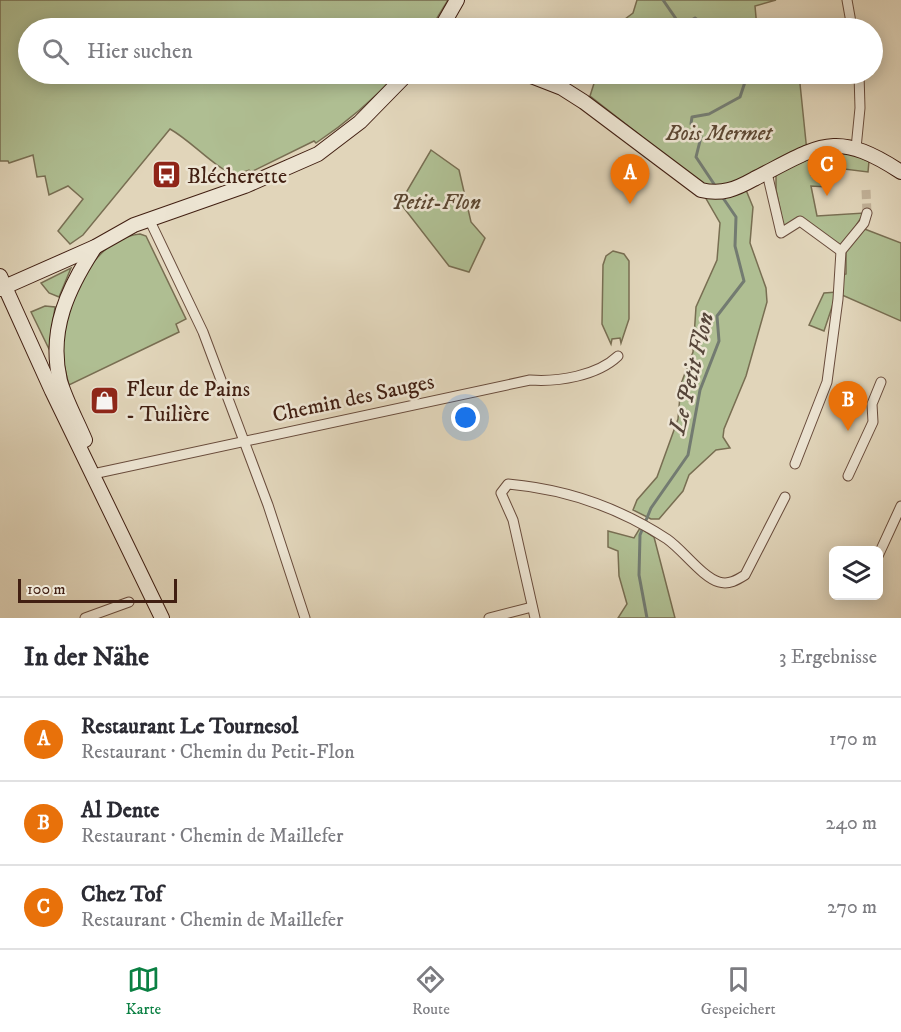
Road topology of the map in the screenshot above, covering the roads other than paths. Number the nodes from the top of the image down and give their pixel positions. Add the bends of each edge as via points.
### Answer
1 (457, 0) edge
2 (847, 0) edge
3 (447, 18) edge
4 (850, 18) edge
5 (397, 84) edge
6 (552, 84) edge
7 (859, 84) edge
8 (856, 148) junction
9 (901, 172) edge
10 (767, 173) junction
11 (867, 213) tunnel mouth
12 (149, 219) junction
13 (94, 247) junction
14 (841, 251) junction
15 (2, 284) edge
16 (618, 356) dead end
17 (881, 382) dead end
18 (244, 440) junction
19 (795, 464) dead end
20 (93, 474) junction
21 (848, 476) dead end
22 (785, 497) dead end
23 (901, 506) edge
24 (883, 547) edge
25 (129, 602) dead end
26 (532, 607) junction
27 (85, 618) edge
28 (162, 618) edge
29 (305, 618) edge
30 (489, 618) edge
31 (536, 618) edge

1 - 3 main road
2 - 4 street
5 - 12 main road via 360,122 318,154 245,186
6 - 10 main road via 584,102 701,190 733,190
7 - 8 street
8 - 9 main road
8 - 10 main road via 822,147
10 - 14 street via 781,233 800,221
11 - 14 street
12 - 13 main road
12 - 18 street via 203,332
13 - 15 main road
13 - 20 main road via 63,304 57,343 61,383 94,459
14 - 19 street via 826,382
15 - 20 main road
16 - 18 street, Chemin des Sauges via 603,369 543,382 530,380
17 - 21 street via 872,404 873,422
18 - 20 street, Chemin des Sauges
18 - 29 street
20 - 28 main road
22 - 26 street via 744,575 735,582 723,583 711,579 695,562 628,516 558,491 508,484 501,493 513,520
23 - 24 street
25 - 27 street
26 - 30 street
26 - 31 street

